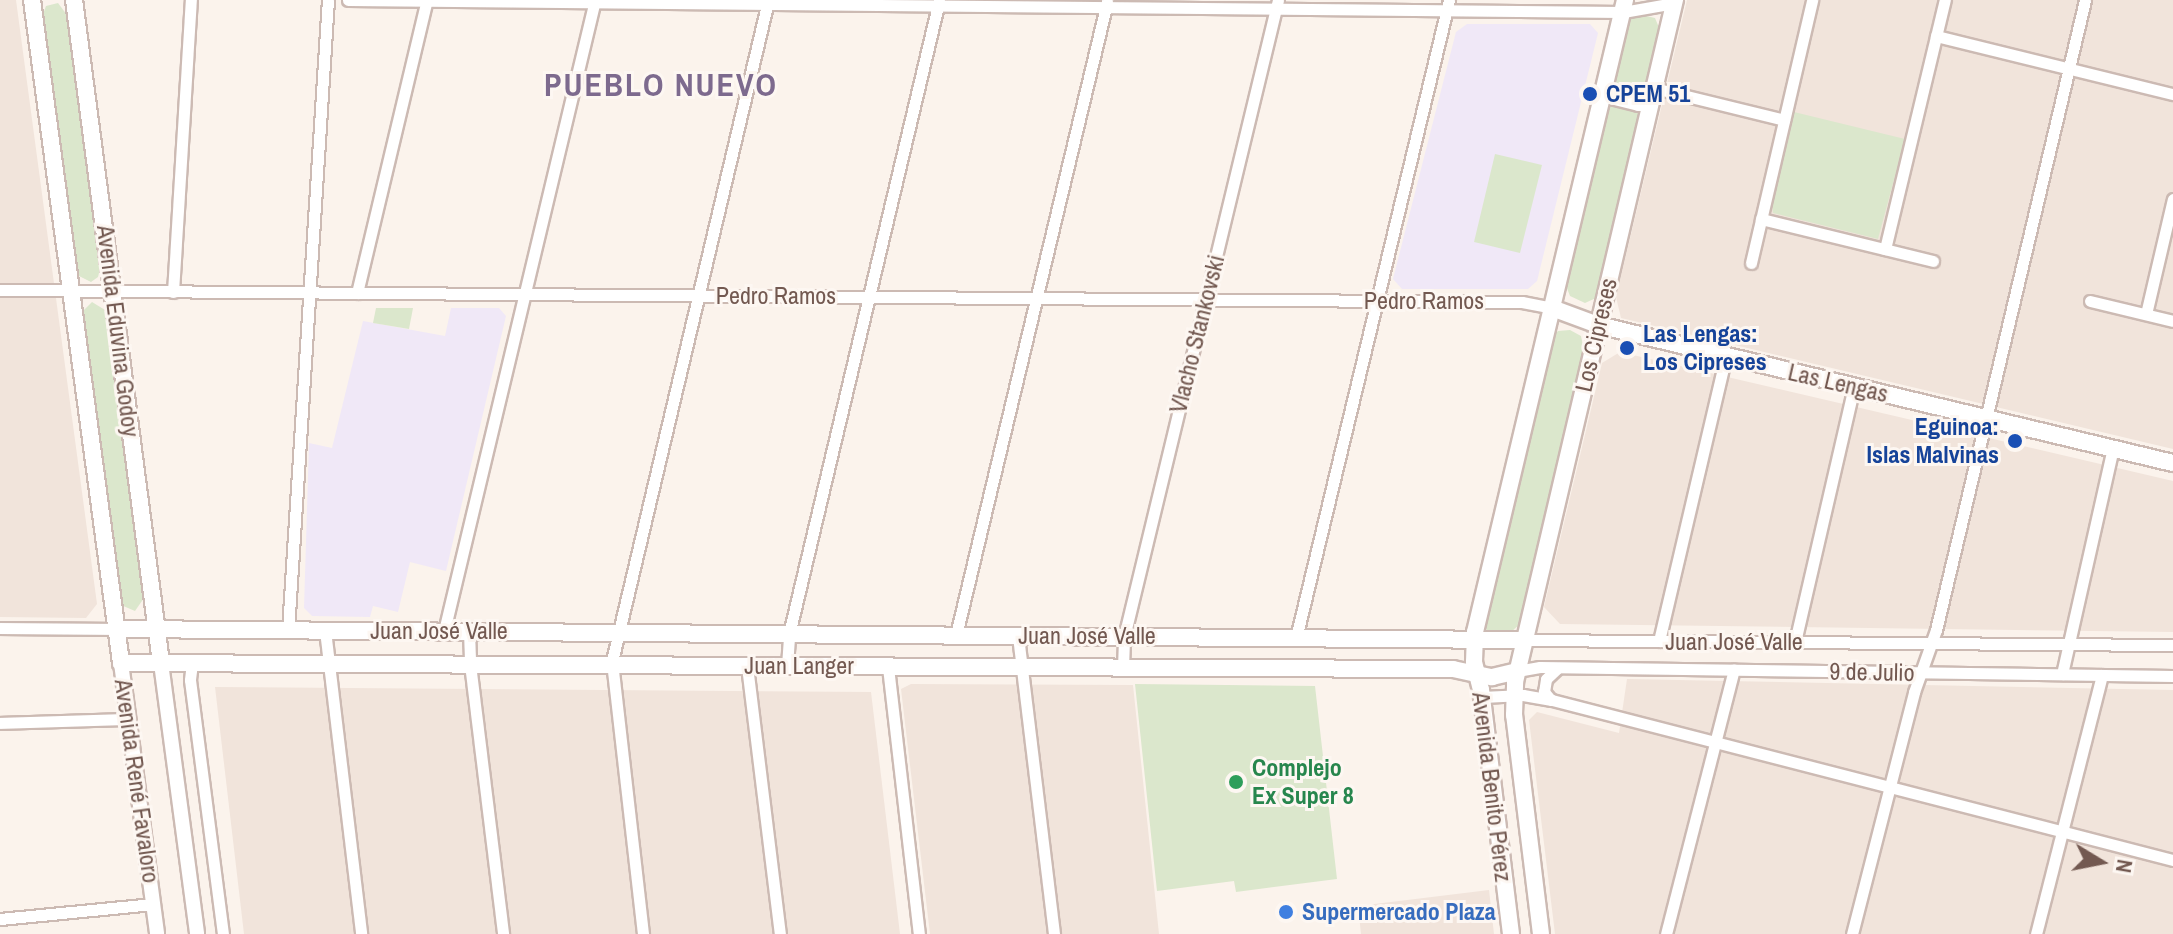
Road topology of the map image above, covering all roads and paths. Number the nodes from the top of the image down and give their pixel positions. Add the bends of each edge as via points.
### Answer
1 (32, 0) edge
2 (74, 0) edge
3 (191, 0) edge
4 (328, 0) edge
5 (348, 0) edge
6 (427, 0) edge
7 (1812, 0) edge
8 (1945, 0) edge
9 (2085, 0) edge
10 (594, 1) edge
11 (768, 2) edge
12 (1675, 2) edge
13 (938, 3) edge
14 (1107, 3) edge
15 (1277, 4) edge
16 (1448, 5) edge
17 (1624, 6) edge
18 (1936, 36) junction
19 (2068, 68) junction
20 (1605, 87) junction
21 (1653, 93) junction
22 (2173, 94) edge
23 (1784, 120) junction
24 (2173, 199) edge
25 (1761, 219) junction
26 (1885, 249) junction
27 (1933, 261) dead end
28 (1751, 263) dead end
29 (0, 290) edge
30 (72, 291) junction
31 (112, 291) junction
32 (173, 292) junction
33 (310, 293) junction
34 (357, 293) junction
35 (525, 295) junction
36 (698, 296) junction
37 (868, 297) junction
38 (1037, 298) junction
39 (1206, 300) junction
40 (1377, 301) junction
41 (2090, 301) dead end
42 (1552, 308) junction
43 (2146, 314) junction
44 (2173, 321) edge
45 (1598, 325) junction
46 (1726, 356) junction
47 (1854, 387) junction
48 (1984, 418) junction
49 (2113, 448) junction
50 (2173, 463) edge
51 (0, 628) edge
52 (116, 629) junction
53 (156, 629) junction
54 (288, 630) junction
55 (325, 630) junction
56 (444, 631) junction
57 (469, 631) junction
58 (618, 633) junction
59 (789, 634) junction
60 (956, 635) junction
61 (1018, 636) junction
62 (1124, 637) junction
63 (1296, 638) junction
64 (1474, 640) junction
65 (1523, 640) junction
66 (1659, 641) junction
67 (1795, 642) junction
68 (1931, 643) junction
69 (2069, 644) junction
70 (2173, 645) edge
71 (613, 658) junction
72 (121, 663) junction
73 (161, 663) junction
74 (192, 663) junction
75 (329, 664) junction
76 (470, 664) junction
77 (747, 666) junction
78 (787, 666) junction
79 (888, 667) junction
80 (1022, 668) junction
81 (1123, 668) junction
82 (1558, 668) junction
83 (1734, 670) junction
84 (1517, 671) junction
85 (1920, 672) junction
86 (1477, 673) junction
87 (2062, 674) junction
88 (2102, 675) junction
89 (2173, 676) edge
90 (1514, 695) junction
91 (1482, 697) junction
92 (1552, 700) junction
93 (128, 719) junction
94 (0, 723) edge
95 (1716, 742) junction
96 (1890, 787) junction
97 (2062, 832) junction
98 (2173, 860) edge
99 (153, 904) junction
100 (0, 919) edge
101 (157, 934) edge
102 (197, 934) edge
103 (223, 934) edge
104 (361, 934) edge
105 (503, 934) edge
106 (643, 934) edge
107 (780, 934) edge
108 (919, 934) edge
109 (1054, 934) edge
110 (1511, 934) edge
111 (1541, 934) edge
112 (1666, 934) edge
113 (1852, 934) edge
114 (2036, 934) edge

1 - 30 main road, Avenida Eduvina Godoy
2 - 31 main road, Avenida Eduvina Godoy
3 - 32 street
4 - 33 street
5 - 6 street
6 - 10 street
6 - 34 street
7 - 23 street
8 - 18 street
9 - 19 street
10 - 11 street
10 - 35 street
11 - 13 street
11 - 36 street
12 - 17 street
12 - 21 main road, Los Cipreses
13 - 14 street
13 - 37 street
14 - 15 street
14 - 38 street
15 - 16 street
15 - 39 street, Vlacho Stankovski
16 - 17 street
16 - 40 street
17 - 20 main road, Los Cipreses
18 - 19 street
18 - 26 street
19 - 22 street
19 - 48 street
20 - 21 main road via 1611,96 1639,103 1647,103
20 - 42 main road, Los Cipreses
21 - 23 street
21 - 45 main road, Los Cipreses
23 - 25 street
24 - 43 street
25 - 26 street
25 - 28 street
26 - 27 street
29 - 30 street, Pedro Ramos
30 - 31 street, Pedro Ramos
30 - 52 main road, Avenida Eduvina Godoy
31 - 32 street, Pedro Ramos
31 - 53 main road, Avenida Eduvina Godoy
32 - 33 street, Pedro Ramos
33 - 34 street, Pedro Ramos
33 - 54 street
34 - 35 street, Pedro Ramos
35 - 36 street, Pedro Ramos
35 - 56 street
36 - 37 street, Pedro Ramos
36 - 58 street
37 - 38 street, Pedro Ramos
37 - 59 street
38 - 39 street, Pedro Ramos
38 - 60 street
39 - 40 street, Pedro Ramos
39 - 62 street, Vlacho Stankovski
40 - 42 street, Pedro Ramos via 1527,302
40 - 63 street
41 - 43 street
42 - 45 main road, Las Lengas
42 - 64 main road, Los Cipreses
43 - 44 street
45 - 46 main road, Las Lengas
45 - 65 main road, Los Cipreses
46 - 47 main road, Las Lengas
46 - 66 street
47 - 48 main road, Las Lengas
47 - 67 street
48 - 49 main road, Las Lengas
48 - 68 street
49 - 50 main road, Las Lengas
49 - 69 street
51 - 52 street, Juan José Valle
52 - 53 main road, Juan José Valle
52 - 72 main road, Avenida René Favaloro
53 - 54 main road, Juan José Valle
53 - 73 main road, Avenida Eduvina Godoy
54 - 55 main road, Juan José Valle
55 - 56 main road, Juan José Valle
55 - 75 street
56 - 57 main road, Juan José Valle
57 - 58 main road, Juan José Valle
57 - 76 street
58 - 59 main road, Juan José Valle
58 - 71 street
59 - 60 main road, Juan José Valle
59 - 78 street
60 - 61 main road, Juan José Valle
61 - 62 main road, Juan José Valle
61 - 80 street
62 - 63 main road, Juan José Valle
62 - 81 street, Vlacho Stankovski
63 - 64 main road, Juan José Valle
64 - 65 main road, Juan José Valle
64 - 86 main road, Avenida Benito Pérez
65 - 66 street, Juan José Valle
65 - 84 main road, Los Cipreses
66 - 67 street, Juan José Valle
67 - 68 street, Juan José Valle
68 - 69 street, Juan José Valle
68 - 85 street
69 - 70 street, Juan José Valle
69 - 87 street
71 - 76 main road, Juan Langer
71 - 77 main road, Juan Langer
71 - 106 street
72 - 73 main road, Juan Langer
72 - 93 street, Avenida René Favaloro
73 - 74 main road, Juan Langer
73 - 102 street, Avenida René Favaloro
74 - 75 main road, Juan Langer
74 - 103 street
75 - 76 main road, Juan Langer
75 - 104 street
76 - 105 street
77 - 78 main road, Juan Langer
77 - 107 street
78 - 79 main road, Juan Langer
79 - 80 main road, Juan Langer
79 - 108 street
80 - 81 main road, Juan Langer
80 - 109 street
81 - 86 main road, Juan Langer
82 - 83 street, 9 de Julio
82 - 84 street, 9 de Julio
82 - 92 street via 1546,679 1544,692
83 - 85 street, 9 de Julio
83 - 95 street
84 - 86 main road, 9 de Julio via 1498,677
84 - 90 main road, Avenida Benito Pérez
85 - 87 street, 9 de Julio
85 - 96 street
86 - 91 main road, Avenida Benito Pérez
87 - 88 street, 9 de Julio
88 - 89 street, 9 de Julio
88 - 97 street
90 - 91 street
90 - 92 street
90 - 111 main road, Avenida Benito Pérez
91 - 110 main road, Avenida Benito Pérez
92 - 95 street
93 - 94 street
93 - 99 street, Avenida René Favaloro
95 - 96 street
95 - 112 street
96 - 97 street
96 - 113 street
97 - 98 street
97 - 114 street
99 - 100 street
99 - 101 street, Avenida René Favaloro

